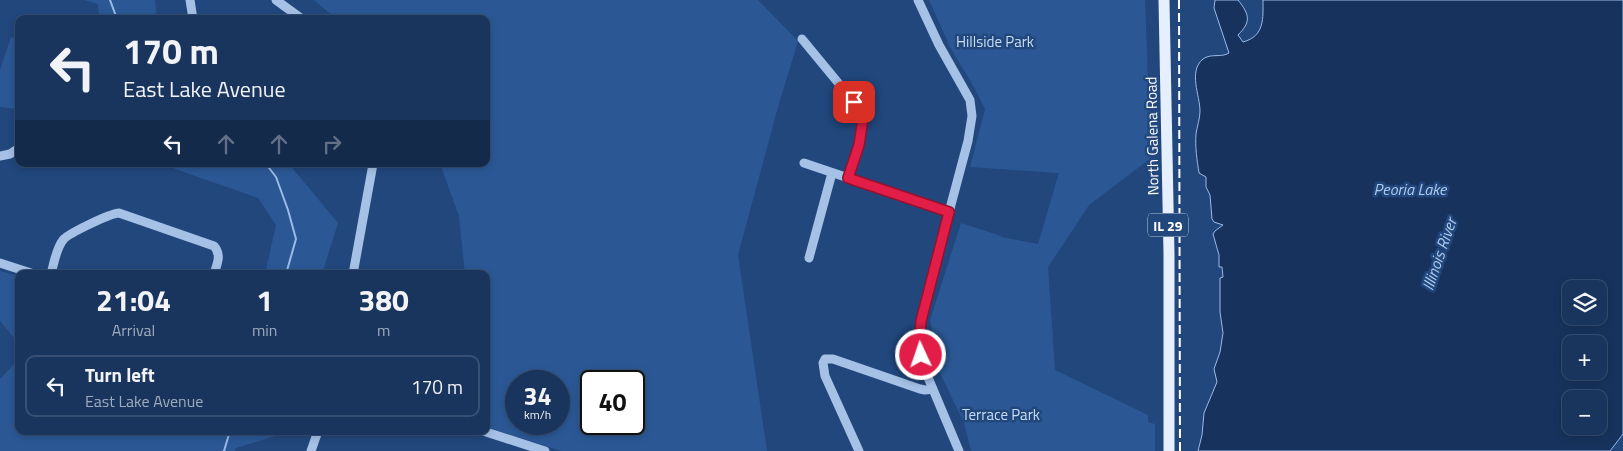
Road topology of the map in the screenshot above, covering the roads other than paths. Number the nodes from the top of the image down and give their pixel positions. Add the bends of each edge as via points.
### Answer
1 (190, 0) edge
2 (276, 0) edge
3 (918, 0) edge
4 (1164, 0) edge
5 (192, 15) edge
6 (297, 15) edge
7 (802, 39) dead end
8 (15, 151) edge
9 (0, 156) edge
10 (804, 163) dead end
11 (372, 167) edge
12 (832, 173) junction
13 (848, 178) junction
14 (949, 212) junction
15 (810, 258) dead end
16 (0, 263) edge
17 (22, 270) edge
18 (52, 270) edge
19 (215, 270) edge
20 (354, 270) edge
21 (932, 388) junction
22 (490, 433) edge
23 (317, 435) edge
24 (311, 451) edge
25 (545, 451) edge
26 (859, 451) edge
27 (959, 451) edge
28 (1170, 451) edge

1 - 5 street
2 - 6 street
3 - 14 street via 971,105 968,141
4 - 28 main road, North Galena Road / IL 29
7 - 13 street via 854,102 863,118 859,145
8 - 9 street
10 - 12 street
11 - 20 street
12 - 13 street
12 - 15 street
13 - 14 street
14 - 21 street via 920,329 922,360
16 - 17 street
18 - 19 street via 65,238 117,213 212,245 219,256
21 - 26 street via 920,389 831,358 824,360 826,378
21 - 27 street
22 - 25 street
23 - 24 street

